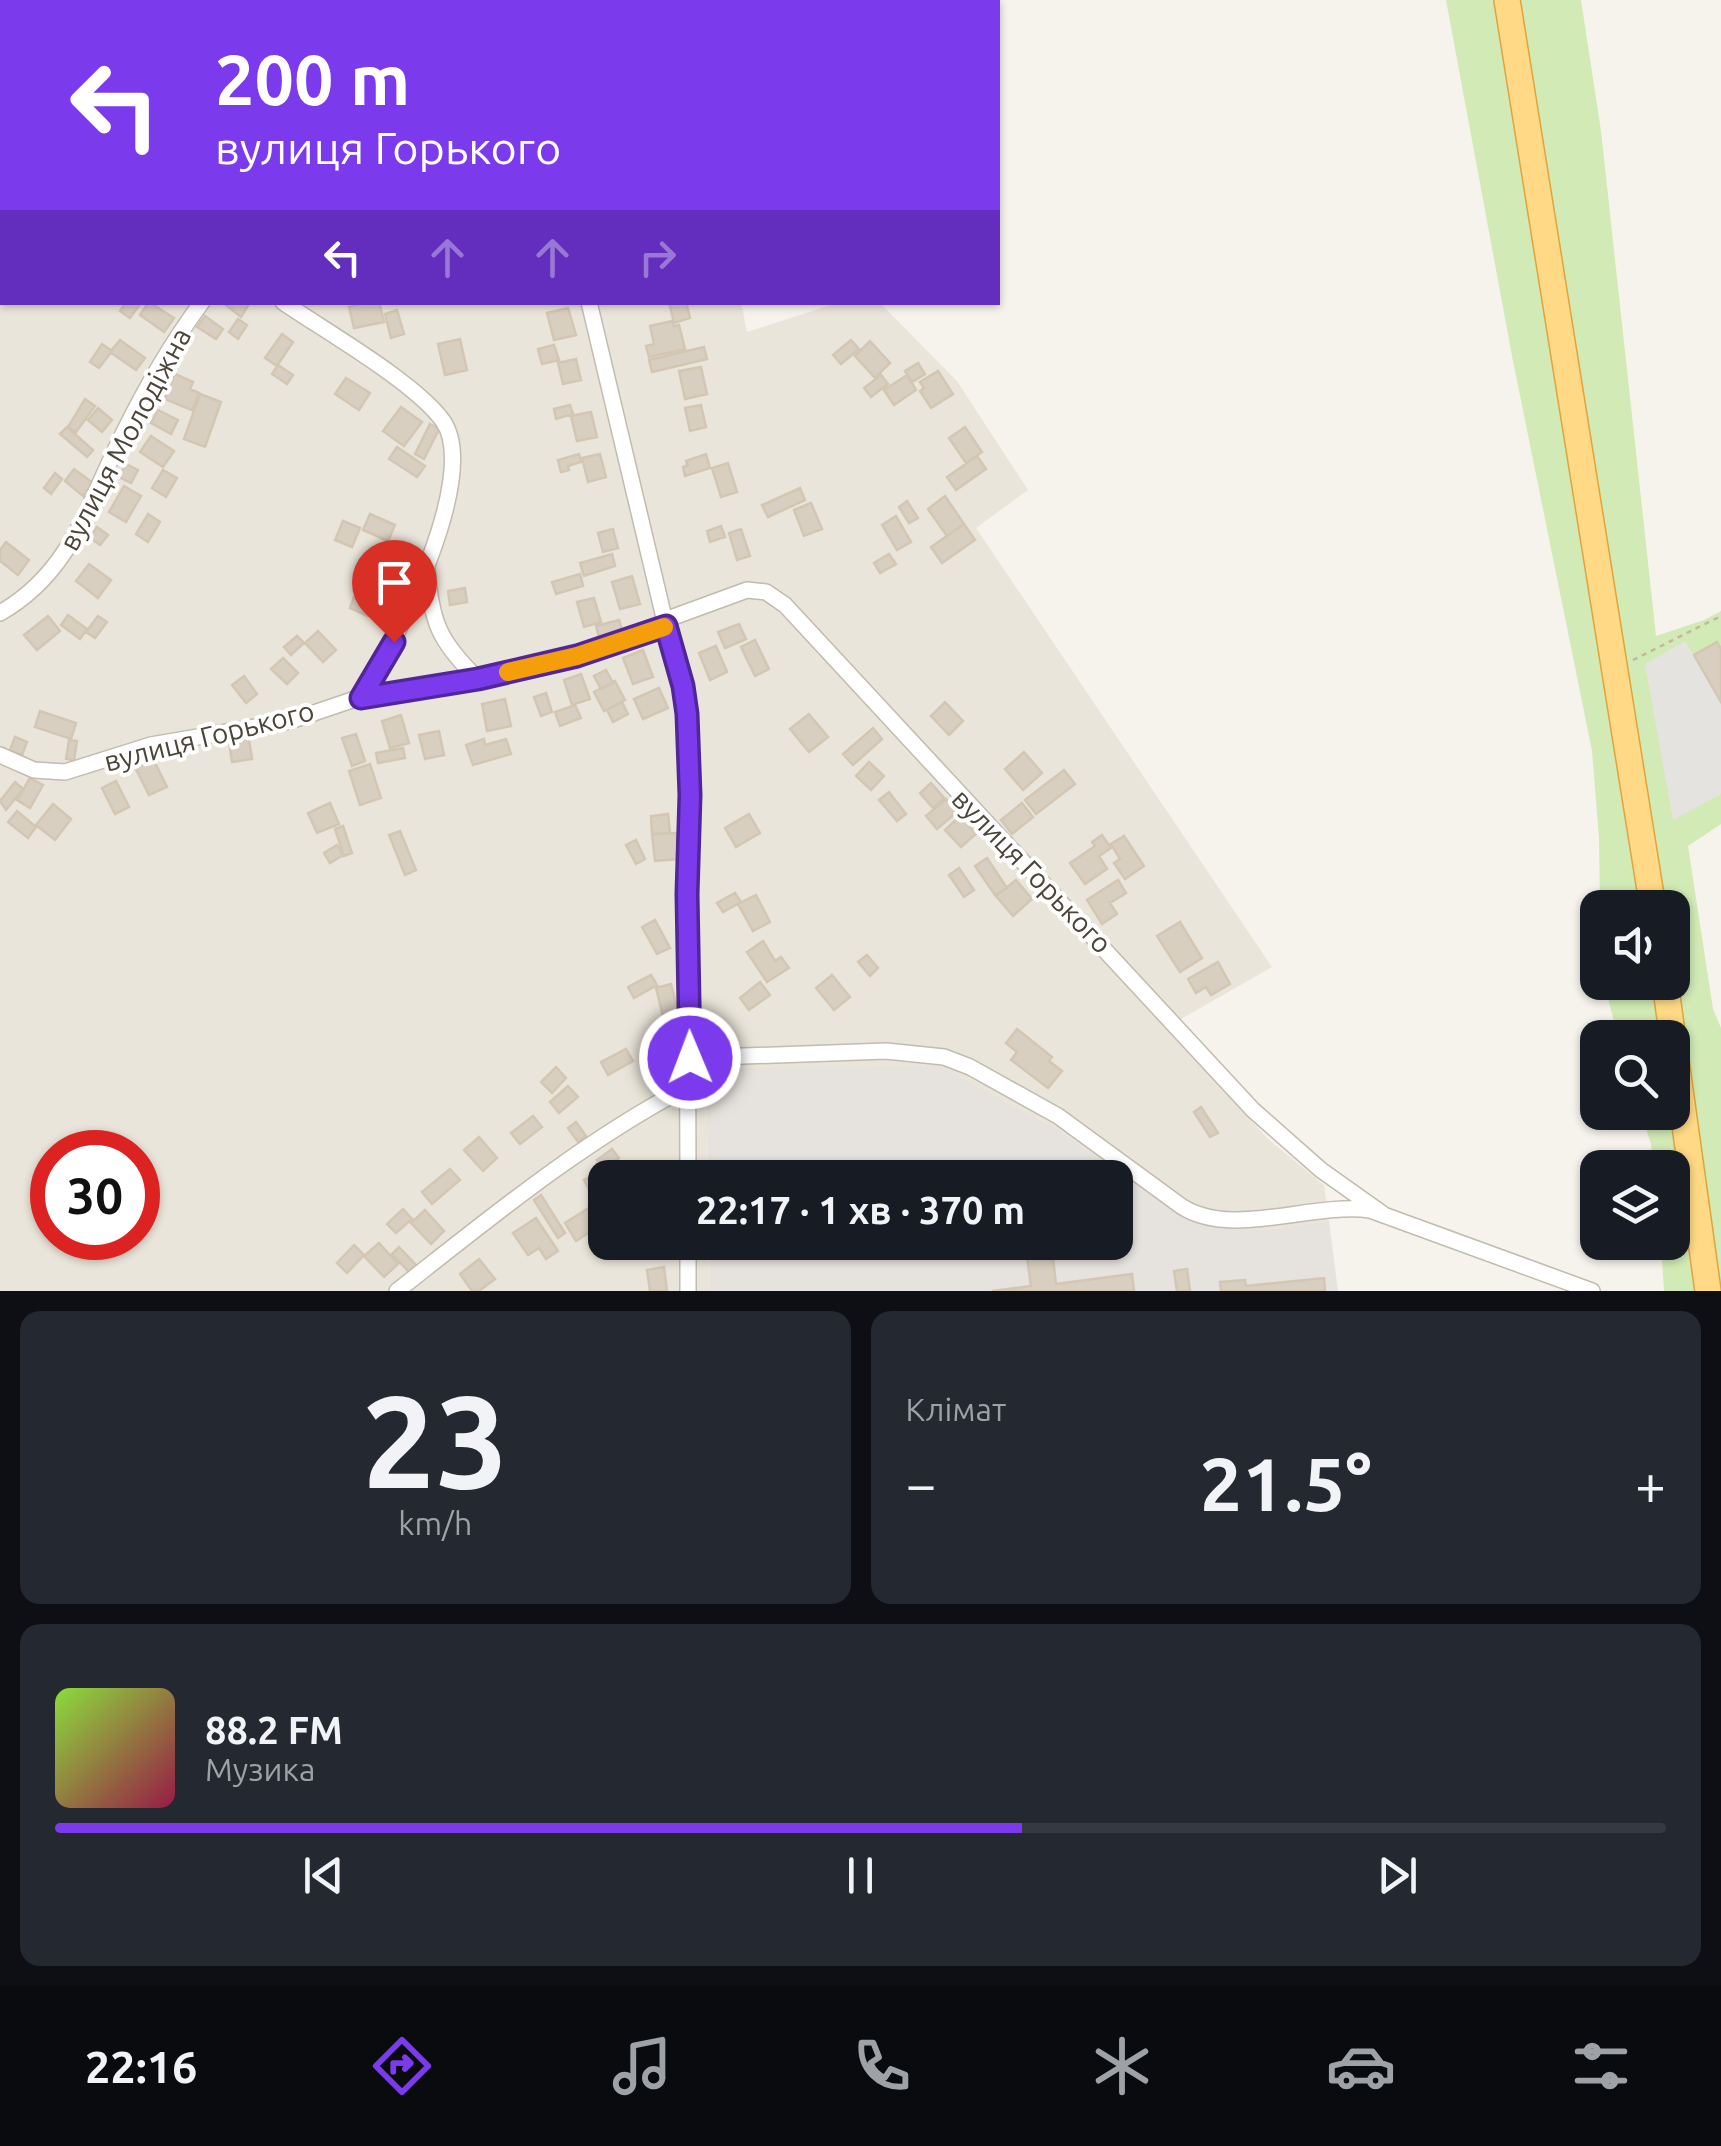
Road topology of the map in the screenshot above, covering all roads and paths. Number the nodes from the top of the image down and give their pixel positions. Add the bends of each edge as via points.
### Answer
1 (1508, 0) edge
2 (200, 305) edge
3 (287, 305) edge
4 (591, 305) edge
5 (426, 565) junction
6 (0, 612) edge
7 (1721, 616) edge
8 (665, 623) junction
9 (1615, 663) junction
10 (478, 679) junction
11 (361, 698) junction
12 (0, 755) edge
13 (1651, 890) edge
14 (1668, 1000) edge
15 (690, 1058) junction
16 (687, 1087) junction
17 (688, 1160) edge
18 (1383, 1214) junction
19 (688, 1260) edge
20 (397, 1291) edge
21 (688, 1291) edge
22 (1592, 1291) edge
23 (1708, 1291) edge

1 - 9 highway
2 - 6 street, вулиця Молодіжна via 162,359 67,550 40,584
3 - 5 street via 406,386 448,430 454,464
4 - 8 street
5 - 10 street via 438,633
5 - 11 street via 394,642
7 - 9 path via 1650,654
8 - 10 street, вулиця Горького via 577,656
8 - 15 street via 687,714
8 - 18 street, вулиця Горького via 747,590 766,592 785,606 1253,1110
9 - 13 highway
10 - 11 street, вулиця Горького
11 - 12 street, вулиця Горького via 290,721 152,745 64,772 34,770
14 - 23 highway
15 - 16 street
15 - 18 street via 886,1051 944,1056 1040,1105 1204,1217 1246,1220 1343,1208
16 - 17 street
16 - 20 street via 584,1150
18 - 22 street
19 - 21 street

